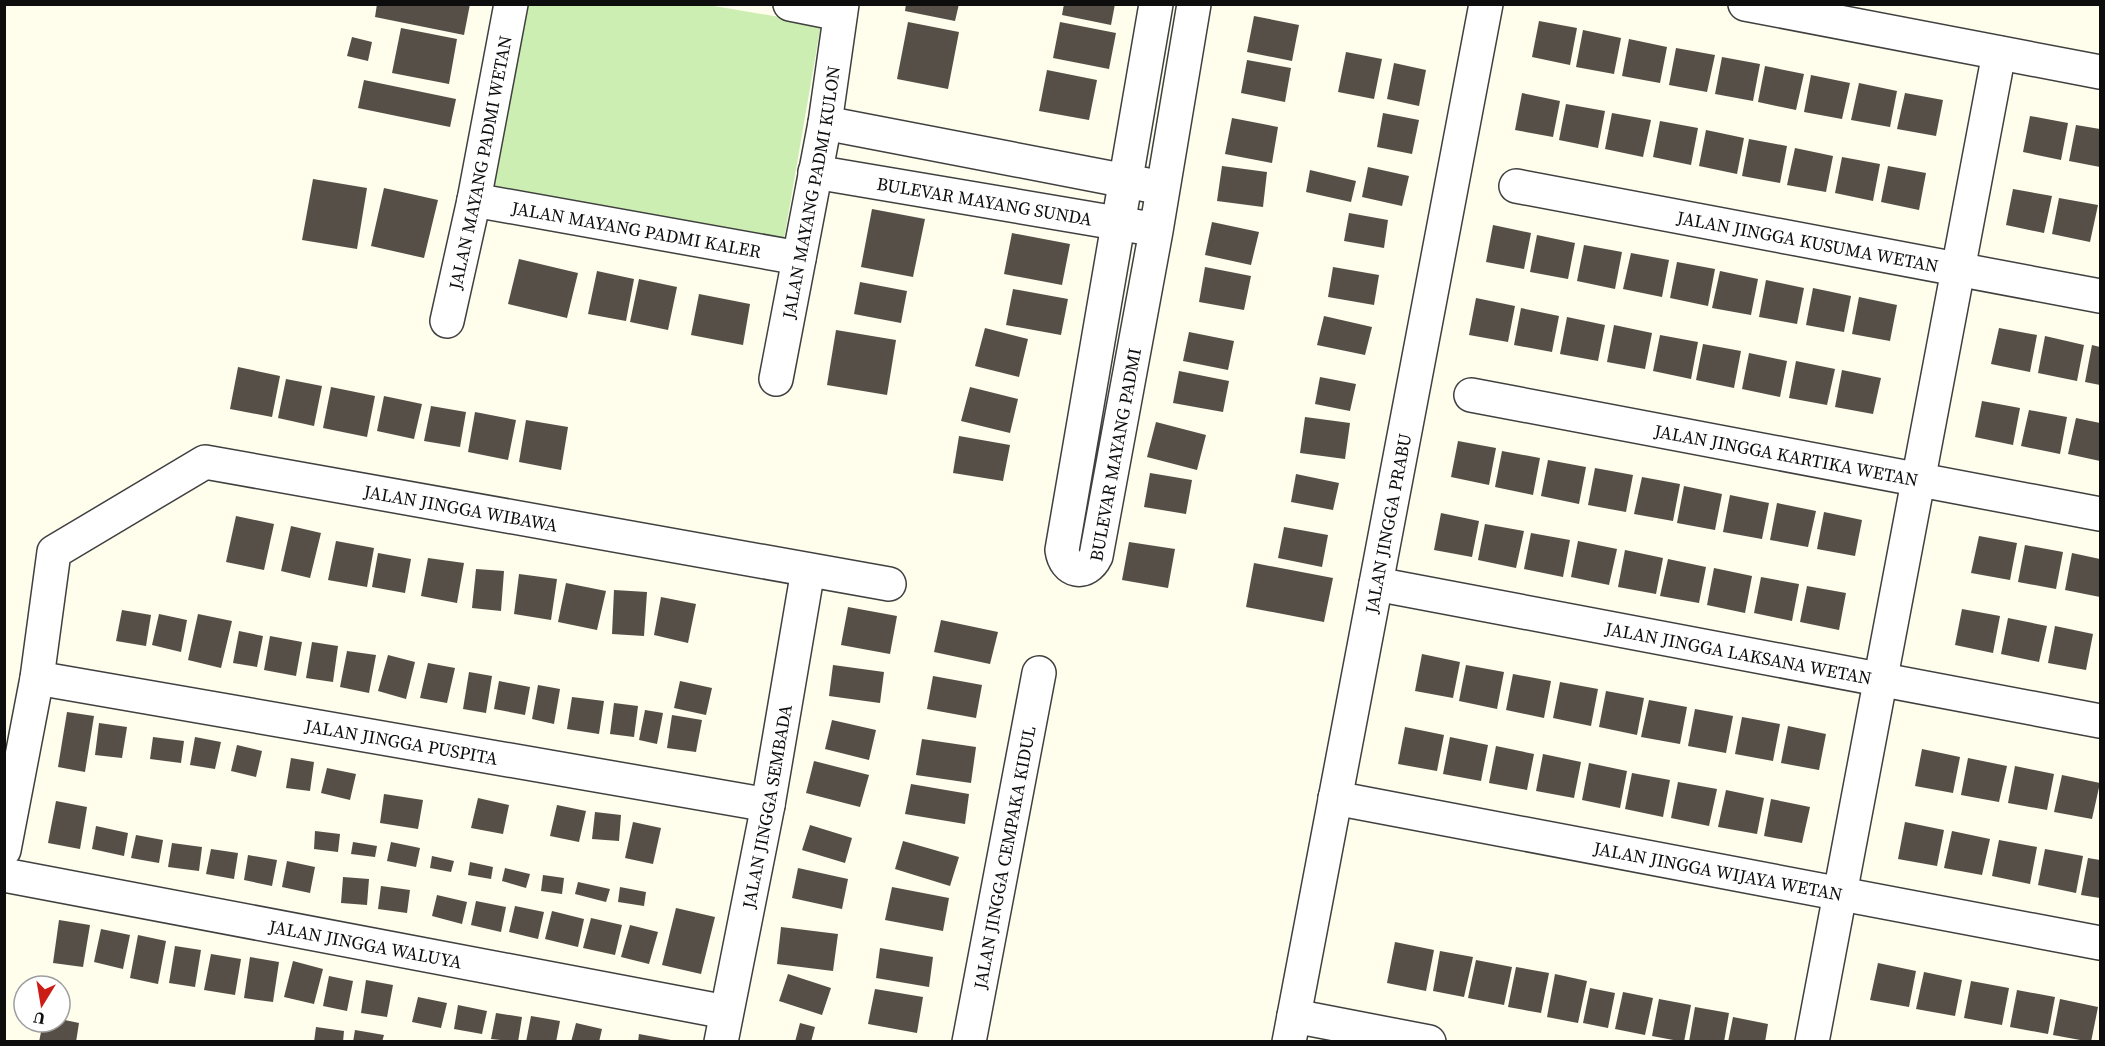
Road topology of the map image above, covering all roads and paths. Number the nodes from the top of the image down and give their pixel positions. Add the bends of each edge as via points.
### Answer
1 (511, 4) edge
2 (790, 4) edge
3 (1156, 4) edge
4 (1194, 4) edge
5 (1486, 4) edge
6 (1745, 4) edge
7 (841, 9) edge
8 (1999, 53) junction
9 (2100, 72) edge
10 (825, 123) junction
11 (815, 172) junction
12 (1125, 182) junction
13 (1516, 186) dead end
14 (1164, 187) junction
15 (474, 200) junction
16 (1119, 222) junction
17 (1156, 231) junction
18 (799, 258) junction
19 (1958, 269) junction
20 (2100, 296) edge
21 (447, 321) dead end
22 (776, 379) dead end
23 (1471, 395) dead end
24 (1918, 480) junction
25 (2100, 514) edge
26 (808, 570) junction
27 (889, 584) dead end
28 (1376, 584) junction
29 (1040, 673) dead end
30 (36, 678) junction
31 (1880, 679) junction
32 (2100, 721) edge
33 (1335, 798) junction
34 (768, 805) junction
35 (4, 850) edge
36 (4, 875) edge
37 (1840, 894) junction
38 (2100, 944) edge
39 (724, 1027) edge
40 (1291, 1029) edge
41 (969, 1041) edge
42 (1429, 1041) edge
43 (1812, 1041) edge

1 - 15 street, JALAN MAYANG PADMI WETAN
2 - 7 street
3 - 12 street, BULEVAR MAYANG PADMI
4 - 14 street, BULEVAR MAYANG PADMI
5 - 28 street, JALAN JINGGA PRABU
6 - 8 street
7 - 10 street, JALAN MAYANG PADMI KULON
8 - 9 street
8 - 19 street
10 - 11 street, JALAN MAYANG PADMI KULON
10 - 12 street
11 - 16 street, BULEVAR MAYANG SUNDA
11 - 18 street, JALAN MAYANG PADMI KULON
12 - 14 street
12 - 16 street, BULEVAR MAYANG PADMI
13 - 19 street, JALAN JINGGA KUSUMA WETAN
14 - 17 street, BULEVAR MAYANG PADMI
15 - 18 street, JALAN MAYANG PADMI KALER
15 - 21 street, JALAN MAYANG PADMI WETAN
16 - 17 street, BULEVAR MAYANG SUNDA
16 - 17 street, BULEVAR MAYANG PADMI via 1062,550 1068,566 1076,569 1093,564 1096,556
18 - 22 street, JALAN MAYANG PADMI KULON
19 - 20 street, JALAN JINGGA KUSUMA WETAN
19 - 24 street
23 - 24 street, JALAN JINGGA KARTIKA WETAN
24 - 25 street, JALAN JINGGA KARTIKA WETAN
24 - 31 street
26 - 27 street, JALAN JINGGA WIBAWA
26 - 30 street, JALAN JINGGA WIBAWA via 205,462 54,552
26 - 34 street, JALAN JINGGA SEMBADA
28 - 31 street, JALAN JINGGA LAKSANA WETAN
28 - 33 street, JALAN JINGGA PRABU
29 - 41 street, JALAN JINGGA CEMPAKA KIDUL
30 - 34 street, JALAN JINGGA PUSPITA
30 - 35 street
31 - 32 street, JALAN JINGGA LAKSANA WETAN
31 - 37 street
33 - 37 street, JALAN JINGGA WIJAYA WETAN
33 - 40 street, JALAN JINGGA PRABU
34 - 39 street, JALAN JINGGA SEMBADA
36 - 39 street, JALAN JINGGA WALUYA
37 - 38 street, JALAN JINGGA WIJAYA WETAN
37 - 43 street
40 - 42 street

